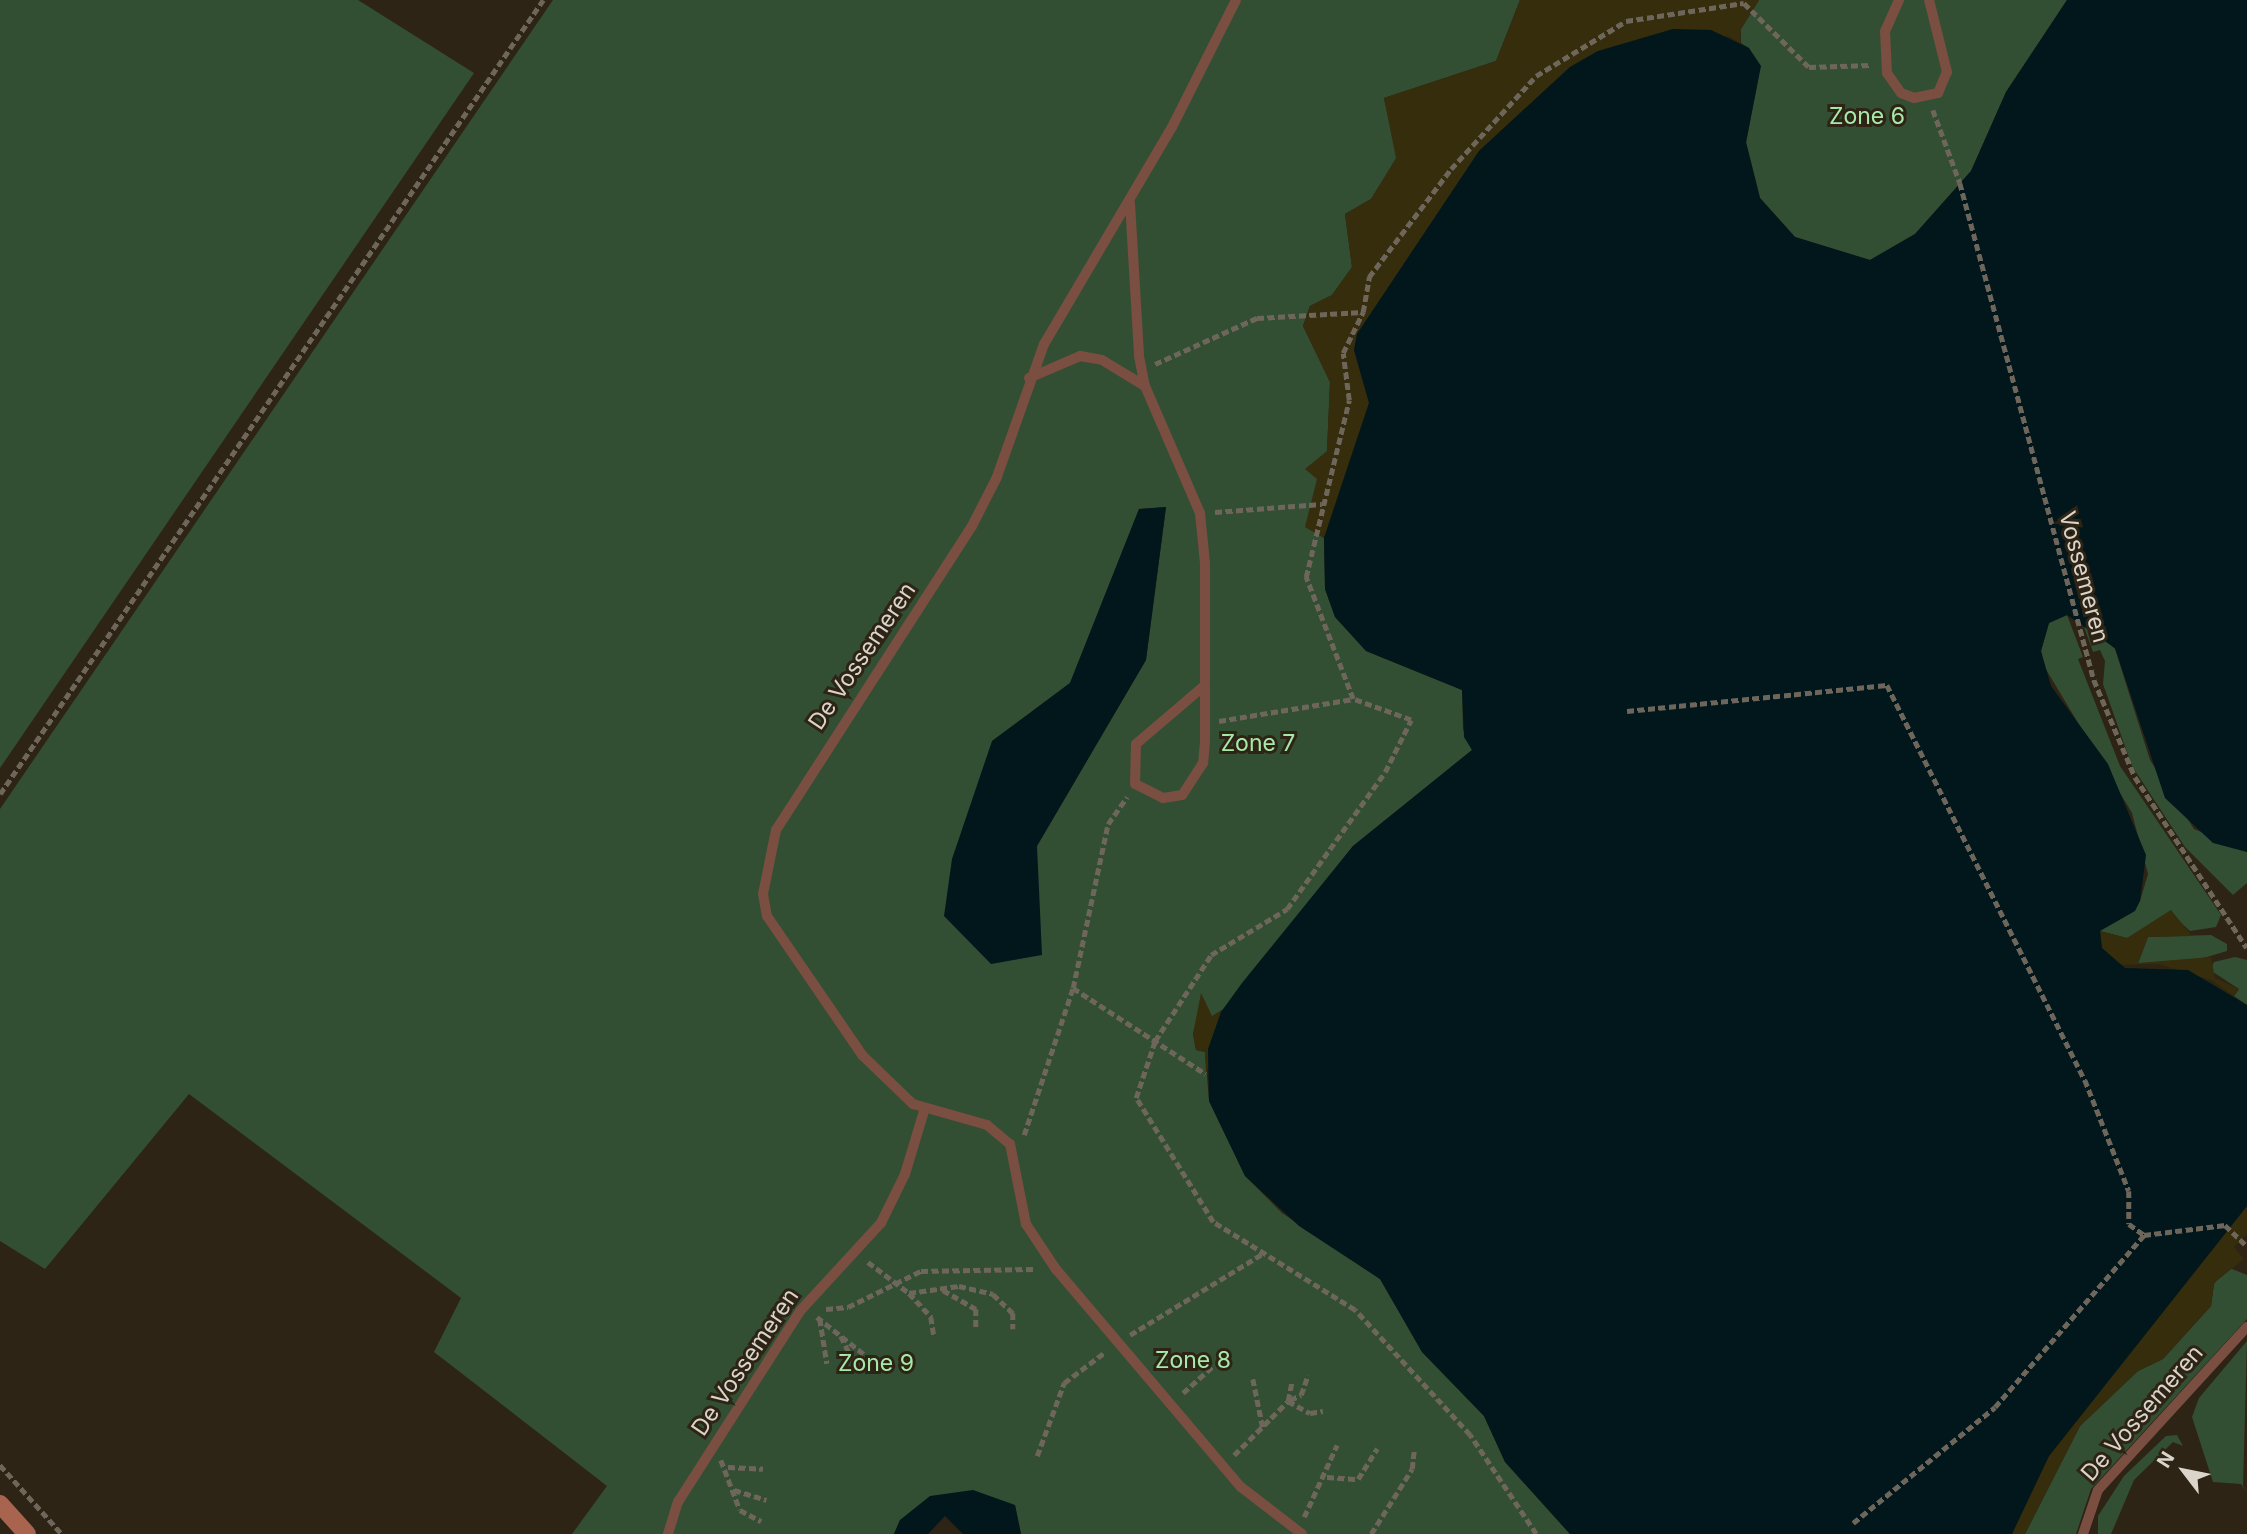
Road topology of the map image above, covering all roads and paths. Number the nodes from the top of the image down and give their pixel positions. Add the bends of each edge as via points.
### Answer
1 (543, 0) edge
2 (1236, 0) edge
3 (1899, 0) edge
4 (1929, 0) edge
5 (1744, 2) edge
6 (1886, 64) junction
7 (1928, 97) junction
8 (1130, 201) junction
9 (1363, 312) junction
10 (1142, 371) junction
11 (1030, 378) junction
12 (1145, 386) junction
13 (1322, 504) junction
14 (1200, 513) junction
15 (1204, 686) junction
16 (1353, 699) junction
17 (1628, 711) dead end
18 (1205, 724) junction
19 (1135, 784) junction
20 (0, 794) edge
21 (2247, 948) edge
22 (1073, 988) junction
23 (1155, 1041) junction
24 (1206, 1074) dead end
25 (924, 1111) junction
26 (1017, 1156) junction
27 (2144, 1235) junction
28 (2247, 1246) edge
29 (856, 1251) junction
30 (1055, 1268) junction
31 (895, 1284) junction
32 (941, 1289) junction
33 (908, 1293) junction
34 (820, 1319) junction
35 (2247, 1327) edge
36 (976, 1328) dead end
37 (1013, 1329) dead end
38 (839, 1333) junction
39 (934, 1337) dead end
40 (827, 1363) dead end
41 (879, 1366) dead end
42 (1213, 1366) dead end
43 (857, 1369) dead end
44 (1308, 1375) dead end
45 (1253, 1379) dead end
46 (1292, 1381) dead end
47 (1288, 1401) junction
48 (1167, 1404) junction
49 (1323, 1410) dead end
50 (1264, 1428) junction
51 (1337, 1445) dead end
52 (1377, 1449) dead end
53 (1414, 1450) dead end
54 (711, 1451) junction
55 (0, 1465) edge
56 (1222, 1466) junction
57 (728, 1467) junction
58 (763, 1469) dead end
59 (1327, 1477) junction
60 (733, 1489) junction
61 (766, 1500) dead end
62 (0, 1504) edge
63 (761, 1521) dead end
64 (1853, 1523) dead end
65 (1299, 1532) edge
66 (27, 1534) edge
67 (62, 1534) edge
68 (667, 1534) edge
69 (1371, 1534) edge
70 (1536, 1534) edge
71 (2083, 1534) edge

1 - 20 path
2 - 8 lane, De Vossemeren
3 - 6 lane via 1885,31
4 - 7 lane via 1947,72 1945,84
5 - 6 path via 1809,67
5 - 9 path via 1626,20 1536,76 1451,169 1369,276
6 - 7 lane via 1901,93
7 - 21 path, Vossemeren via 1960,183 2076,618 2135,777
8 - 10 lane
8 - 11 lane, De Vossemeren via 1079,277
9 - 10 path via 1257,318
9 - 13 path via 1343,353 1349,400
10 - 12 lane
11 - 12 lane via 1080,356 1102,360
11 - 25 lane, De Vossemeren via 997,477 972,526 796,794 763,870 767,916 862,1055
12 - 14 lane
13 - 14 path
13 - 16 path via 1306,577
14 - 15 lane
15 - 18 lane
15 - 19 lane via 1136,744
16 - 18 path
16 - 23 path via 1411,720 1385,772 1287,909 1211,956
17 - 27 path via 1887,685 2085,1080 2129,1191 2129,1224
18 - 19 lane via 1203,763 1182,795 1163,798
19 - 22 path via 1108,824
22 - 23 path
22 - 26 path
23 - 24 path
23 - 70 path via 1136,1098 1213,1222 1355,1310 1470,1435
25 - 26 lane, De Vossemeren via 987,1125
25 - 29 lane, De Vossemeren via 895,1201
26 - 30 lane via 1026,1224
27 - 28 path via 2225,1225
27 - 64 path via 1995,1407
29 - 31 path
29 - 54 lane, De Vossemeren via 800,1311
30 - 31 path via 921,1271
30 - 48 lane
31 - 33 path
31 - 34 path via 849,1307 808,1310
32 - 33 path
32 - 36 path via 976,1308
32 - 37 path via 992,1294 1013,1312
33 - 39 path via 931,1317
34 - 38 path
34 - 40 path
35 - 71 lane, De Vossemeren via 2098,1490
38 - 41 path
38 - 43 path
42 - 48 path via 1205,1380
44 - 47 path via 1301,1395
45 - 50 path
46 - 47 path
47 - 49 path via 1311,1413
47 - 50 path
48 - 56 lane
50 - 56 path
51 - 59 path
52 - 59 path via 1358,1479
53 - 69 path via 1412,1469
54 - 57 path
54 - 68 lane, De Vossemeren via 678,1502
55 - 67 path
56 - 65 lane
57 - 58 path
57 - 60 path
59 - 65 path
60 - 61 path
60 - 63 path via 740,1510
62 - 66 main road

